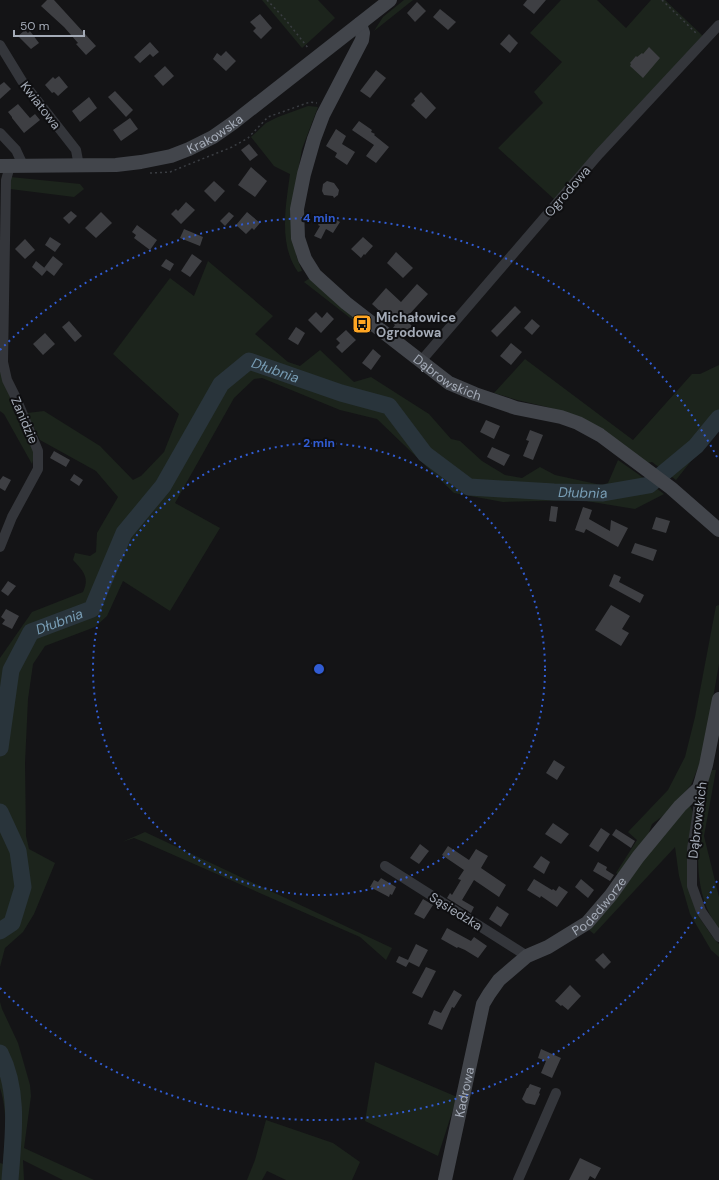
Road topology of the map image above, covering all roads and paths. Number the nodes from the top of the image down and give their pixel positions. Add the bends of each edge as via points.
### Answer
1 (267, 0) edge
2 (390, 0) edge
3 (662, 0) edge
4 (360, 24) junction
5 (719, 25) edge
6 (704, 41) junction
7 (0, 45) edge
8 (317, 58) junction
9 (327, 106) junction
10 (0, 133) edge
11 (141, 162) junction
12 (11, 165) edge
13 (79, 166) junction
14 (421, 361) junction
15 (719, 530) edge
16 (0, 547) edge
17 (719, 699) edge
18 (699, 788) junction
19 (385, 866) dead end
20 (719, 937) edge
21 (527, 956) junction
22 (483, 1004) joint
23 (556, 1093) dead end
24 (445, 1180) edge
25 (518, 1180) edge

1 - 8 path
2 - 4 street, Krakowska
3 - 6 path
4 - 8 street, Krakowska
4 - 9 street, Dąbrowskich via 362,40
5 - 6 street, Ogrodowa
6 - 14 street, Ogrodowa via 599,154
7 - 13 street, Kwiatowa via 22,81 76,150
8 - 11 street, Krakowska via 213,137 179,153
9 - 11 path via 310,102 279,112 268,117 248,138 232,147 170,172 148,173
9 - 14 street, Dąbrowskich via 314,139 297,209 298,238 304,259 315,275 346,303
10 - 12 street via 16,150
11 - 13 street, Krakowska
12 - 13 street, Krakowska
12 - 16 street, Zanidzie via 6,180 3,362 7,380 38,451 38,469 12,517
14 - 15 street, Dąbrowskich via 449,383 475,394 516,408 561,416 600,435 671,488
17 - 18 street, Dąbrowskich
18 - 20 street, Dąbrowskich via 692,849 692,886 701,911
18 - 21 street, Podedworze via 680,806 587,923 548,947
19 - 21 street, Sąsiedzka
21 - 22 street, Podedworze via 499,980
22 - 24 street, Kadrowa
23 - 25 street

